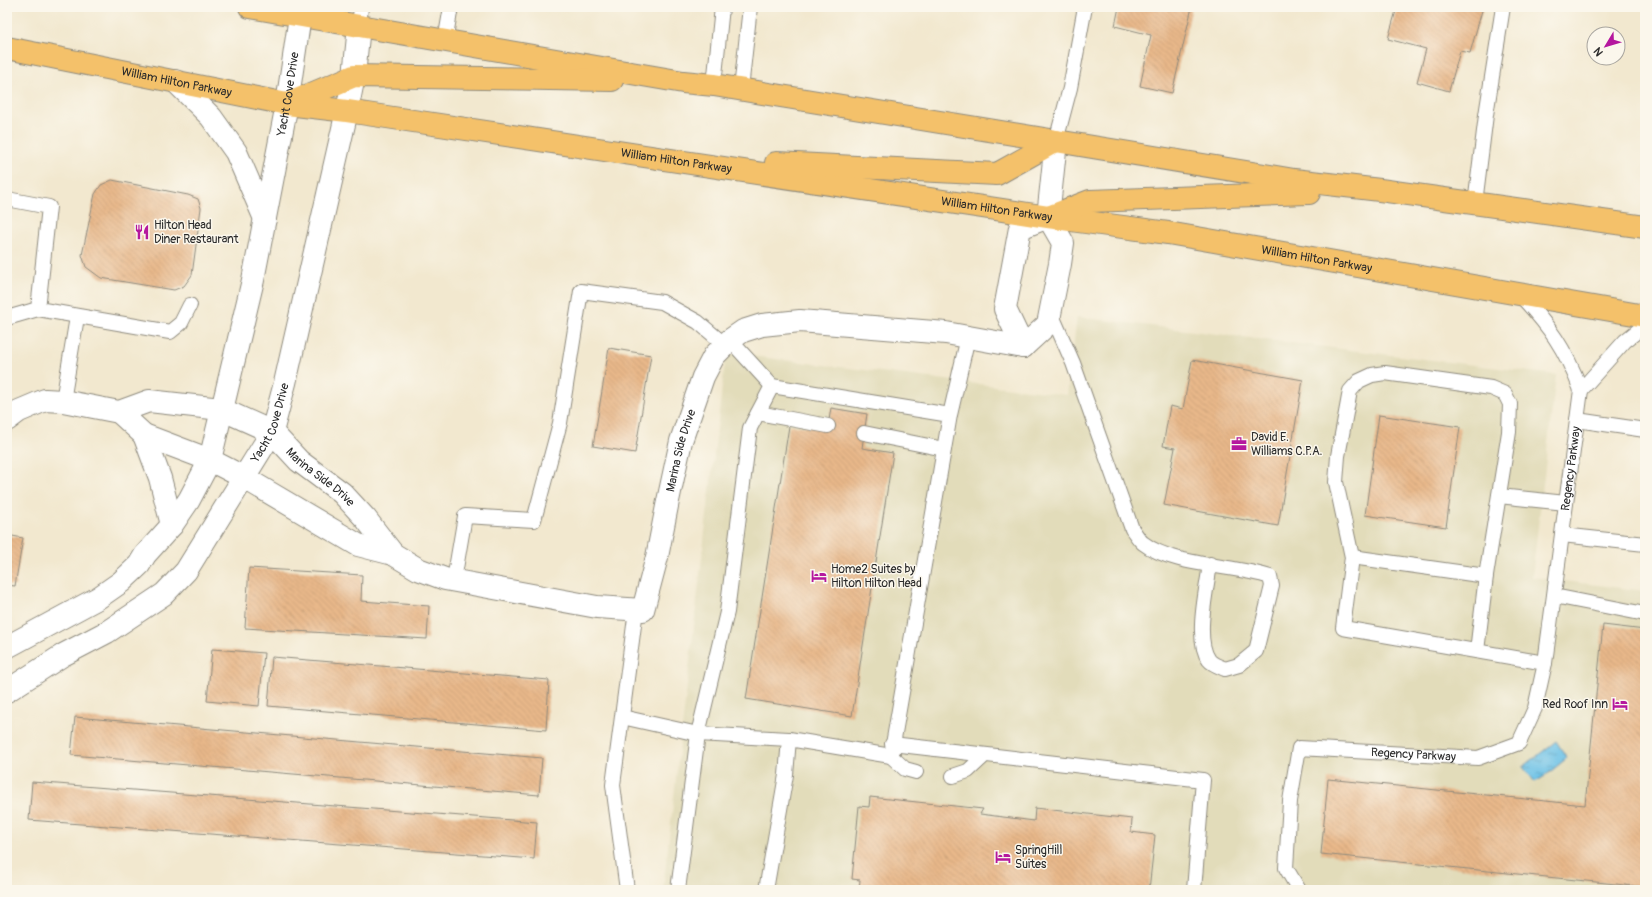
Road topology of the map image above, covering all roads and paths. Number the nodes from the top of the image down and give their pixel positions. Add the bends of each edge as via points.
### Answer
1 (250, 7) edge
2 (451, 7) edge
3 (722, 7) edge
4 (750, 7) edge
5 (1085, 7) edge
6 (1503, 7) edge
7 (300, 12) edge
8 (360, 17) edge
9 (445, 40) junction
10 (7, 48) edge
11 (354, 76) junction
12 (175, 81) junction
13 (683, 82) junction
14 (714, 85) junction
15 (741, 89) junction
16 (287, 104) junction
17 (347, 111) junction
18 (1056, 141) junction
19 (655, 157) junction
20 (1380, 190) junction
21 (7, 199) edge
22 (1475, 203) junction
23 (1048, 217) junction
24 (265, 219) junction
25 (1645, 227) edge
26 (1519, 294) junction
27 (190, 305) dead end
28 (38, 309) junction
29 (1051, 313) junction
30 (1645, 316) edge
31 (77, 317) junction
32 (7, 318) edge
33 (1645, 325) edge
34 (968, 336) junction
35 (727, 343) junction
36 (1023, 347) junction
37 (772, 386) junction
38 (1581, 390) junction
39 (63, 401) junction
40 (221, 409) junction
41 (119, 412) junction
42 (758, 413) junction
43 (950, 415) junction
44 (7, 420) edge
45 (1577, 420) junction
46 (828, 426) dead end
47 (1645, 430) edge
48 (272, 432) junction
49 (864, 433) dead end
50 (144, 435) junction
51 (944, 449) junction
52 (210, 460) junction
53 (243, 477) junction
54 (1499, 496) junction
55 (1566, 503) junction
56 (172, 526) junction
57 (1562, 535) junction
58 (1645, 544) edge
59 (393, 554) junction
60 (1352, 557) junction
61 (1210, 564) junction
62 (1486, 576) junction
63 (454, 580) junction
64 (1554, 596) junction
65 (636, 610) junction
66 (1645, 614) edge
67 (46, 627) junction
68 (7, 647) edge
69 (1477, 651) junction
70 (63, 654) junction
71 (1545, 663) junction
72 (7, 691) edge
73 (622, 718) junction
74 (698, 734) junction
75 (789, 739) junction
76 (892, 750) junction
77 (985, 755) junction
78 (916, 772) dead end
79 (953, 776) dead end
80 (627, 890) edge
81 (678, 890) edge
82 (766, 890) edge
83 (1194, 890) edge
84 (1299, 890) edge

1 - 7 highway
2 - 9 lane
3 - 14 lane
4 - 15 lane
5 - 18 lane via 1070,88
6 - 22 lane
7 - 8 highway
7 - 16 street, Yacht Cove Drive
8 - 9 highway
8 - 11 street
9 - 13 highway
10 - 12 highway, William Hilton Parkway
11 - 13 highway
11 - 16 highway
11 - 17 street
12 - 16 highway, William Hilton Parkway
12 - 24 street via 211,117 236,152
13 - 14 highway
14 - 15 highway
15 - 18 highway
16 - 17 highway, William Hilton Parkway
16 - 24 street, Yacht Cove Drive
17 - 19 highway, William Hilton Parkway
17 - 48 street, Yacht Cove Drive
18 - 19 highway via 998,174
18 - 20 highway via 1294,180
18 - 23 street
19 - 23 highway, William Hilton Parkway
20 - 22 highway
20 - 23 highway via 1090,201
21 - 28 lane via 49,207
22 - 25 highway
23 - 26 highway, William Hilton Parkway via 1168,233
23 - 29 street via 1063,244
23 - 36 street via 1020,228 1014,256 1005,309
24 - 40 street, Yacht Cove Drive via 245,316
26 - 30 highway, William Hilton Parkway
26 - 38 lane, Regency Parkway via 1560,343
27 - 31 lane via 181,323 170,332
28 - 31 lane
28 - 32 lane
29 - 36 street via 1048,324
29 - 61 lane via 1073,363 1132,529 1143,543 1157,551 1182,560
31 - 39 lane
33 - 38 lane via 1611,354
34 - 35 street, Marina Side Drive via 800,321 762,325 743,331
34 - 36 street, Marina Side Drive
34 - 43 lane
35 - 37 lane
35 - 63 lane via 698,322 662,302 581,291 560,423 534,520 465,516
35 - 65 street, Marina Side Drive via 714,356 703,377 684,434 643,610
37 - 42 lane
37 - 43 lane
38 - 45 lane, Regency Parkway
39 - 41 street
39 - 44 street via 45,400 19,411
40 - 41 street, Marina Side Drive via 149,401
40 - 48 street, Marina Side Drive
40 - 52 street, Yacht Cove Drive
41 - 50 street, Marina Side Drive
42 - 46 lane
42 - 74 lane via 750,428 727,612
43 - 51 lane
45 - 47 lane
45 - 55 lane, Regency Parkway
48 - 53 street, Yacht Cove Drive
48 - 59 street, Marina Side Drive via 299,461 342,493
49 - 51 lane
50 - 52 street, Marina Side Drive
50 - 56 street, Marina Side Drive via 160,478
51 - 76 lane
52 - 53 street, Marina Side Drive
52 - 56 street, Yacht Cove Drive
53 - 59 street, Marina Side Drive via 358,545
53 - 70 street, Yacht Cove Drive via 186,571 164,594 107,632
54 - 55 lane
54 - 60 lane via 1509,432 1510,404 1504,394 1491,388 1401,374 1372,375 1359,381 1350,391 1338,456 1336,482
54 - 62 lane
55 - 57 lane, Regency Parkway
56 - 67 street, Yacht Cove Drive via 121,582
57 - 58 lane
57 - 64 lane, Regency Parkway
59 - 63 street, Marina Side Drive via 418,569
60 - 62 lane
60 - 69 lane via 1343,628
61 - 61 lane via 1256,572 1270,577 1272,586 1256,650 1239,665 1225,669 1209,661 1203,648 1202,634
62 - 69 lane
63 - 65 street, Marina Side Drive via 596,607
64 - 66 lane
64 - 71 lane, Regency Parkway
65 - 73 lane
67 - 68 street, Yacht Cove Drive
67 - 70 street
69 - 71 lane
70 - 72 street, Yacht Cove Drive
71 - 84 lane, Regency Parkway via 1535,708 1519,743 1478,758 1299,748 1290,801 1286,868
73 - 74 lane
73 - 80 lane via 613,785
74 - 75 lane
74 - 81 lane
75 - 76 lane
75 - 82 lane via 786,775
76 - 77 lane
76 - 78 lane via 905,769
77 - 79 lane via 968,771
77 - 83 lane via 1203,780

